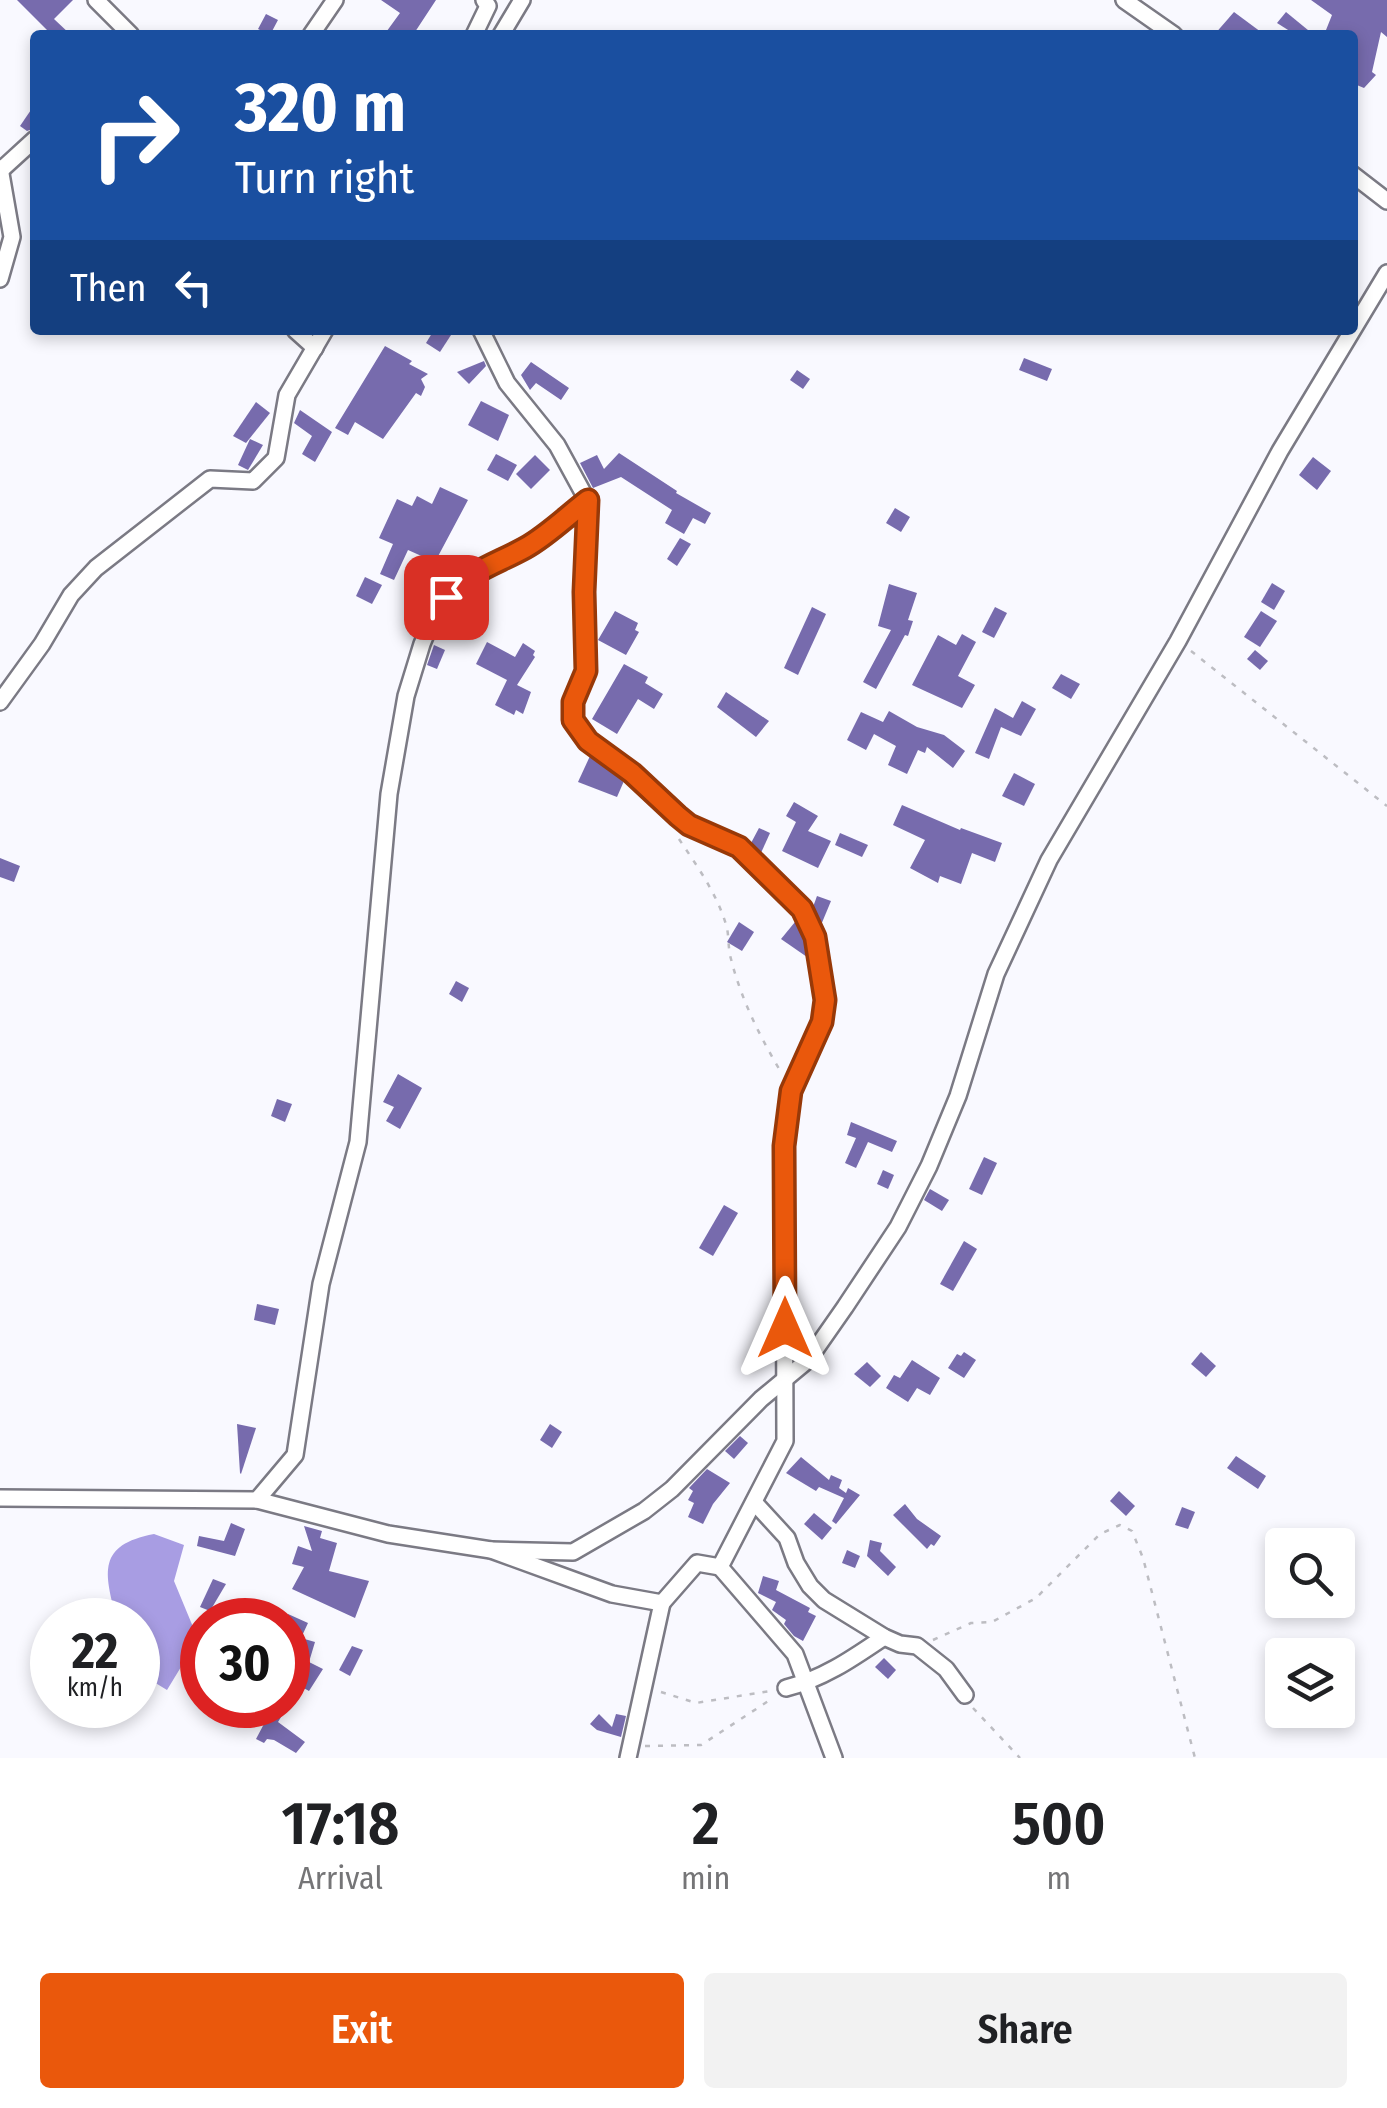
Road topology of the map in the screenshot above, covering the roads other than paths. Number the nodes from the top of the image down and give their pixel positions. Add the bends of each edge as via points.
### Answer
1 (96, 0) edge
2 (335, 0) edge
3 (484, 0) edge
4 (522, 0) edge
5 (1124, 0) edge
6 (126, 30) edge
7 (314, 30) edge
8 (476, 30) edge
9 (504, 30) edge
10 (1167, 30) edge
11 (30, 143) edge
12 (0, 170) edge
13 (1358, 179) edge
14 (1387, 201) edge
15 (1387, 273) edge
16 (0, 278) edge
17 (1358, 321) edge
18 (300, 335) edge
19 (322, 335) edge
20 (484, 335) edge
21 (1350, 335) edge
22 (314, 348) junction
23 (588, 500) junction
24 (0, 702) edge
25 (787, 1377) junction
26 (0, 1498) edge
27 (256, 1500) junction
28 (754, 1502) junction
29 (491, 1550) junction
30 (720, 1566) junction
31 (662, 1603) junction
32 (884, 1637) junction
33 (807, 1683) junction
34 (786, 1688) road end
35 (965, 1695) road end
36 (630, 1752) edge
37 (834, 1758) edge

1 - 6 street
2 - 7 street
3 - 8 street via 488,6
4 - 9 street
5 - 10 street
11 - 12 street
12 - 16 street via 12,237
13 - 14 street
15 - 17 street
18 - 22 street
19 - 22 street
20 - 23 street via 508,383 557,445
21 - 25 street via 1049,860 996,974 958,1096 898,1227 808,1360
22 - 24 street via 287,394 276,458 253,481 210,479 96,568
23 - 25 street via 586,671 573,720 588,741 689,825 739,847 810,922 825,1000 791,1091 784,1146
23 - 27 street via 527,547 460,581 422,644 389,794 358,1142 321,1284 295,1455
25 - 28 street via 785,1441
25 - 29 street via 672,1489 617,1529 573,1552
26 - 27 street
27 - 29 street via 388,1534
28 - 30 street
28 - 32 street via 787,1538 810,1586
29 - 31 street via 612,1594
30 - 31 street via 697,1563
30 - 33 street via 795,1654
31 - 36 street
32 - 33 street
32 - 35 street via 918,1646
33 - 34 street
33 - 37 street

